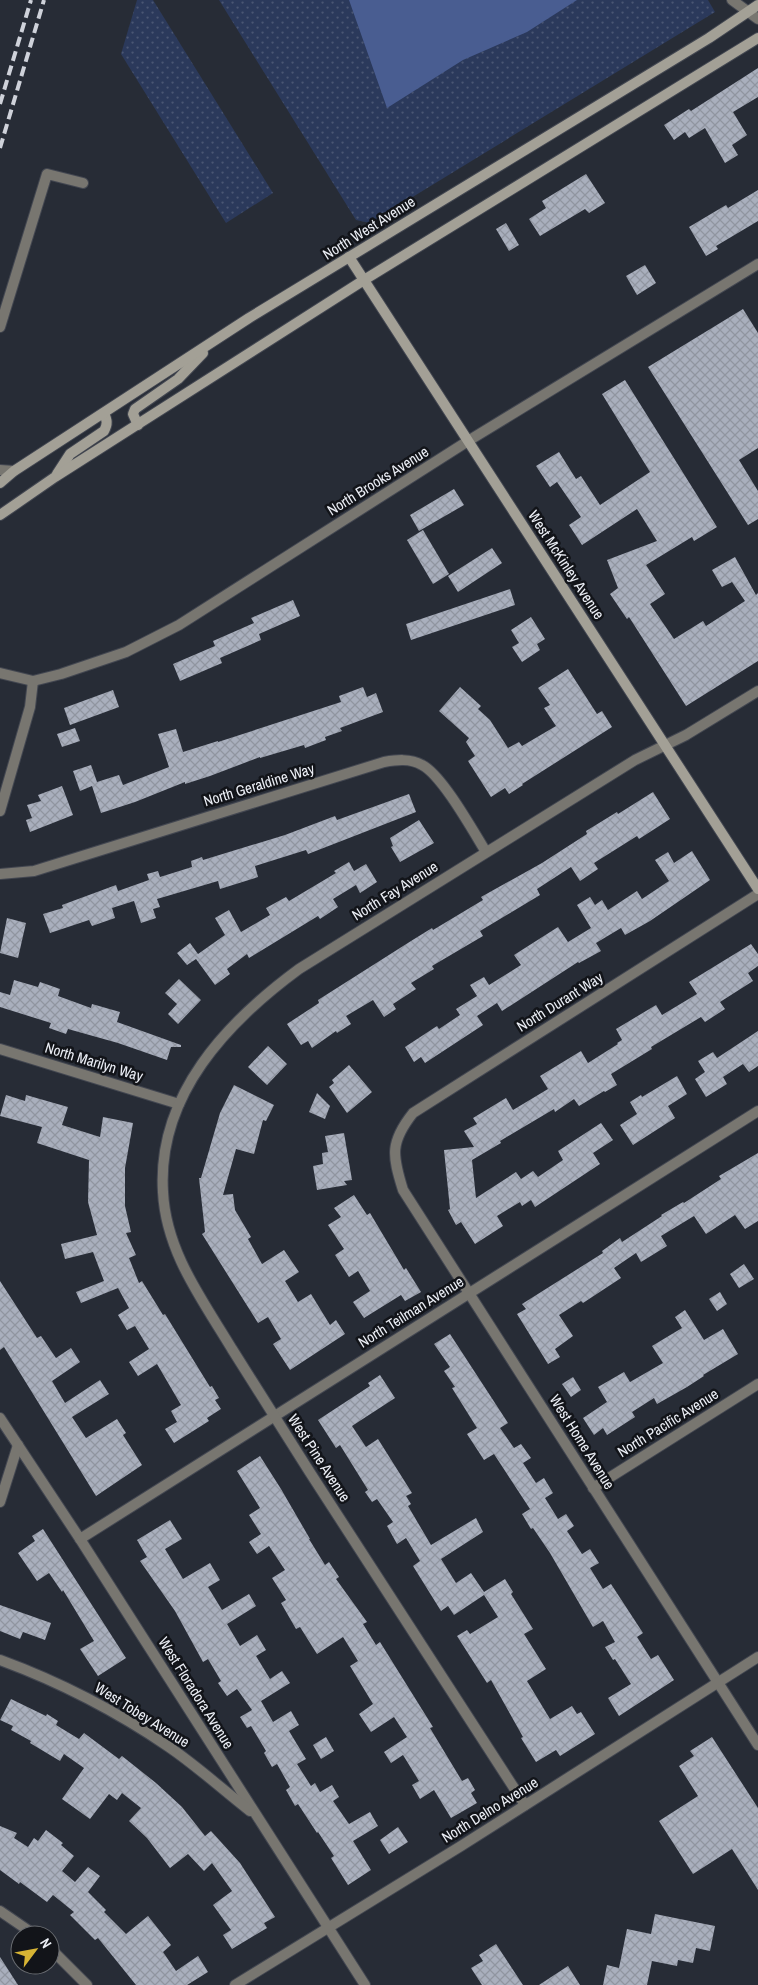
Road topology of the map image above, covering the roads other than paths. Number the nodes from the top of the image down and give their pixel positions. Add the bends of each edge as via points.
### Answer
1 (732, 0) edge
2 (758, 5) edge
3 (748, 12) junction
4 (758, 20) edge
5 (758, 38) edge
6 (83, 183) dead end
7 (349, 257) junction
8 (758, 264) edge
9 (364, 280) junction
10 (0, 327) edge
11 (214, 341) junction
12 (104, 412) junction
13 (138, 425) junction
14 (468, 441) junction
15 (0, 470) edge
16 (14, 471) junction
17 (55, 477) junction
18 (0, 483) edge
19 (0, 515) edge
20 (0, 673) edge
21 (33, 681) junction
22 (758, 690) edge
23 (664, 745) junction
24 (0, 811) edge
25 (486, 852) junction
26 (0, 874) edge
27 (758, 889) edge
28 (758, 894) edge
29 (0, 1049) edge
30 (179, 1104) junction
31 (758, 1111) edge
32 (395, 1149) joint
33 (468, 1294) junction
34 (758, 1384) edge
35 (274, 1416) junction
36 (0, 1418) edge
37 (18, 1445) junction
38 (593, 1488) junction
39 (0, 1502) edge
40 (80, 1539) junction
41 (758, 1657) edge
42 (0, 1660) edge
43 (718, 1683) junction
44 (758, 1745) edge
45 (525, 1805) junction
46 (256, 1816) junction
47 (0, 1911) edge
48 (20, 1925) edge
49 (329, 1927) junction
50 (60, 1958) edge
51 (87, 1985) edge
52 (235, 1985) edge
53 (365, 1985) edge

1 - 3 street
2 - 3 main road, North West Avenue
3 - 4 street
3 - 7 main road, North West Avenue
5 - 9 main road
6 - 10 street via 47,174
7 - 9 main road, West McKinley Avenue
7 - 11 main road, North West Avenue
8 - 14 street, North Brooks Avenue
9 - 13 main road
9 - 14 main road, West McKinley Avenue
11 - 12 main road, North West Avenue
11 - 13 main road via 178,379 135,409 133,414
12 - 16 main road, North West Avenue
12 - 17 main road via 107,426 104,431 70,454
13 - 17 main road
14 - 21 street, North Brooks Avenue via 179,625 126,652
14 - 23 main road, West McKinley Avenue
15 - 16 street
16 - 18 main road, North West Avenue
17 - 19 main road
20 - 21 street, North Brooks Avenue
21 - 24 street via 30,707
22 - 23 street, North Fay Avenue
23 - 25 street, North Fay Avenue
23 - 27 main road, West McKinley Avenue
25 - 26 street, North Geraldine Way via 438,778 422,764 404,760 384,762 34,872
25 - 30 street, North Fay Avenue via 274,988 223,1035
28 - 32 street, North Durant Way via 413,1113 400,1130
29 - 30 street, North Marilyn Way
30 - 35 street, West Pine Avenue via 170,1130 162,1190 174,1248 186,1275
31 - 33 street, North Teilman Avenue
32 - 33 street, West Home Avenue via 396,1168 404,1190
33 - 35 street, North Teilman Avenue
33 - 38 street, West Home Avenue
34 - 38 street, North Pacific Avenue
35 - 40 street, North Teilman Avenue
35 - 45 street, West Pine Avenue
36 - 37 street, West Floradora Avenue
37 - 39 street
37 - 40 street, West Floradora Avenue
38 - 43 street, West Home Avenue
40 - 46 street, West Floradora Avenue
41 - 43 street, North Delno Avenue
42 - 46 street, West Tobey Avenue via 89,1698 133,1724 170,1748
43 - 44 street, West Home Avenue
43 - 45 street, North Delno Avenue
45 - 49 street, North Delno Avenue
46 - 49 street, West Floradora Avenue
47 - 48 street
49 - 52 street, North Delno Avenue
49 - 53 street, West Floradora Avenue
50 - 51 street

